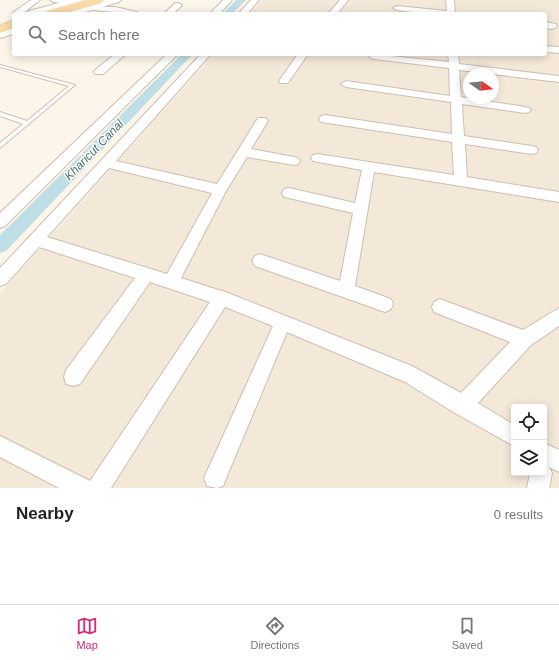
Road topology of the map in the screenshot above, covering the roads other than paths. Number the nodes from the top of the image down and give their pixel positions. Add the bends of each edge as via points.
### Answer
1 (36, 0) edge
2 (54, 0) edge
3 (115, 0) edge
4 (228, 0) edge
5 (255, 0) edge
6 (344, 0) edge
7 (450, 0) edge
8 (87, 2) edge
9 (178, 5) dead end
10 (397, 8) dead end
11 (20, 12) edge
12 (42, 12) edge
13 (56, 12) edge
14 (70, 12) edge
15 (126, 12) edge
16 (170, 12) edge
17 (216, 12) edge
18 (244, 12) edge
19 (334, 12) edge
20 (431, 12) edge
21 (451, 12) edge
22 (9, 23) edge
23 (0, 34) edge
24 (547, 49) edge
25 (559, 50) edge
26 (118, 56) edge
27 (171, 56) edge
28 (204, 56) edge
29 (302, 56) edge
30 (374, 56) dead end
31 (453, 56) edge
32 (0, 66) edge
33 (454, 66) junction
34 (99, 72) dead end
35 (559, 79) edge
36 (284, 81) dead end
37 (346, 84) dead end
38 (456, 100) junction
39 (525, 110) dead end
40 (0, 114) edge
41 (324, 119) dead end
42 (262, 121) dead end
43 (27, 123) junction
44 (458, 139) junction
45 (0, 146) edge
46 (532, 150) dead end
47 (243, 152) junction
48 (317, 158) dead end
49 (294, 161) dead end
50 (106, 163) junction
51 (369, 166) junction
52 (461, 181) junction
53 (220, 190) junction
54 (289, 192) dead end
55 (559, 197) edge
56 (361, 210) junction
57 (0, 222) edge
58 (36, 240) junction
59 (260, 261) dead end
60 (147, 274) junction
61 (0, 280) edge
62 (171, 282) junction
63 (346, 291) junction
64 (222, 298) junction
65 (385, 304) dead end
66 (440, 307) dead end
67 (559, 316) edge
68 (283, 322) junction
69 (525, 339) junction
70 (73, 377) dead end
71 (462, 406) junction
72 (511, 434) edge
73 (0, 446) edge
74 (547, 455) edge
75 (559, 461) edge
76 (540, 476) edge
77 (215, 478) dead end
78 (82, 488) edge
79 (98, 488) edge
80 (538, 488) edge

1 - 11 street
2 - 8 street
3 - 8 street
4 - 17 street
5 - 18 street
6 - 19 street
7 - 21 street
8 - 12 street
8 - 13 main road
8 - 14 street
8 - 15 street via 107,10
9 - 16 street
10 - 20 street
22 - 23 street
24 - 25 street
26 - 34 street
27 - 57 street
28 - 50 street
29 - 36 street
30 - 33 street
31 - 33 street
32 - 43 lane via 73,84
33 - 35 street
33 - 38 street
37 - 38 street
38 - 39 street
38 - 44 street
40 - 43 lane
41 - 44 street
42 - 47 street
43 - 45 lane
44 - 46 street
44 - 52 street
47 - 49 street
47 - 53 street
48 - 51 street
50 - 53 street
50 - 58 street
51 - 52 street
51 - 56 street
52 - 55 street
53 - 62 street
54 - 56 street
56 - 63 street
58 - 60 street
58 - 61 street
59 - 63 street
60 - 62 street
60 - 70 street
62 - 64 street
63 - 65 street
64 - 68 street
64 - 79 street
66 - 69 street
67 - 69 street
68 - 71 street via 412,375
68 - 77 street
69 - 71 street
71 - 72 street
73 - 78 street
74 - 75 street
76 - 80 street

